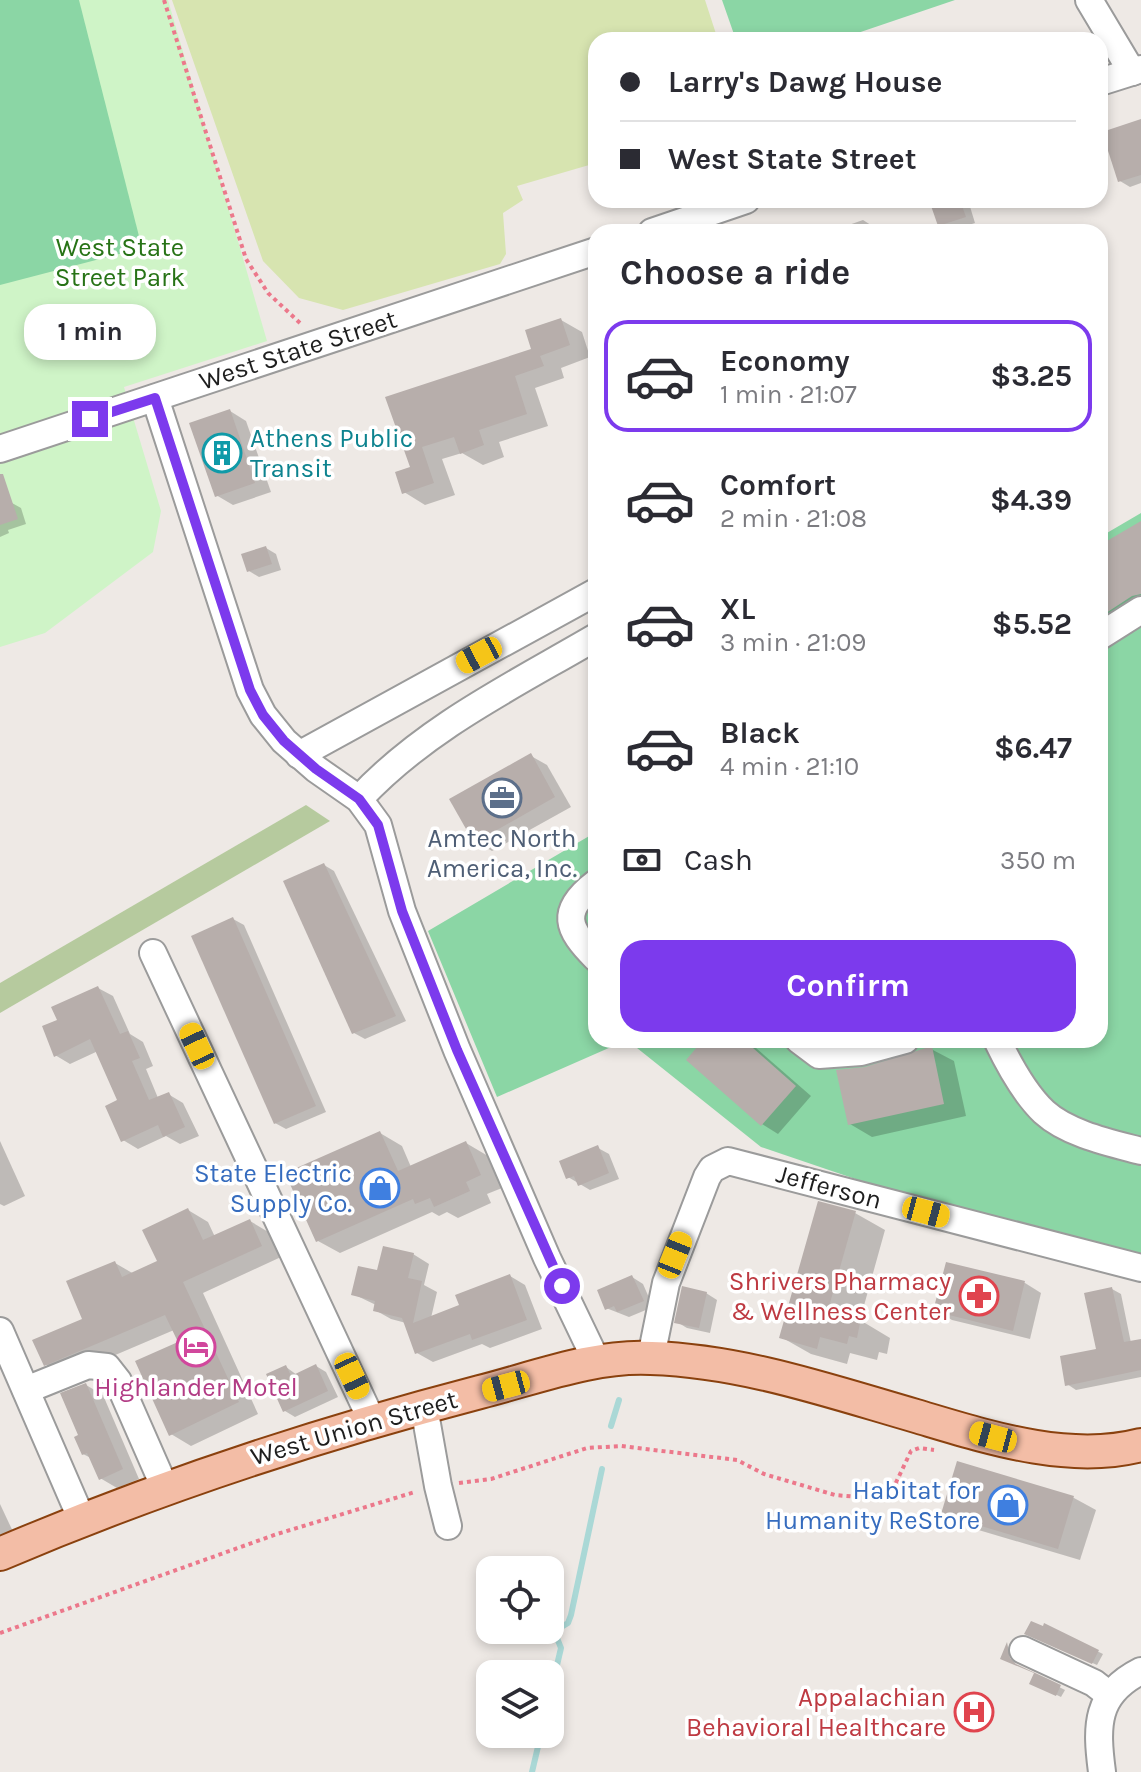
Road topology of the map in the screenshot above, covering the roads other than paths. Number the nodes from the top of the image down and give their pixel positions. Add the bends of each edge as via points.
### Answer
1 (1089, 0) edge
2 (1137, 70) edge
3 (1108, 79) edge
4 (722, 208) edge
5 (676, 224) edge
6 (588, 254) edge
7 (155, 398) junction
8 (0, 449) edge
9 (588, 596) edge
10 (1141, 610) edge
11 (1108, 631) edge
12 (588, 642) edge
13 (299, 755) junction
14 (359, 799) junction
15 (588, 889) edge
16 (588, 950) edge
17 (153, 953) dead end
18 (810, 1048) edge
19 (876, 1048) edge
20 (1001, 1048) edge
21 (1141, 1151) edge
22 (1141, 1268) edge
23 (0, 1331) edge
24 (651, 1357) junction
25 (597, 1362) junction
26 (26, 1390) junction
27 (424, 1407) junction
28 (372, 1421) junction
29 (1141, 1445) edge
30 (165, 1488) junction
31 (82, 1520) junction
32 (448, 1526) dead end
33 (0, 1554) edge
34 (1023, 1650) dead end
35 (1141, 1671) edge
36 (1108, 1694) junction
37 (1102, 1772) edge

1 - 2 street
2 - 3 street
4 - 5 street
6 - 7 street, West State Street
7 - 8 street, West State Street
7 - 13 street via 250,690 273,728
9 - 13 street
10 - 11 street
12 - 14 street via 435,733
13 - 14 street
14 - 25 street via 378,825 402,911 457,1050
15 - 16 street via 578,897 571,917 574,936
17 - 28 street
18 - 19 street via 819,1055
20 - 21 street via 1045,1112 1090,1138
22 - 24 street, Jefferson via 728,1161 707,1177 675,1255
23 - 26 street
24 - 25 main road, West Union Street
24 - 29 main road, West Union Street via 751,1370 1030,1445 1113,1451
25 - 27 main road, West Union Street
26 - 30 street via 88,1365 107,1367
26 - 31 street
27 - 28 main road, West Union Street
27 - 32 street
28 - 30 main road, West Union Street
30 - 31 main road, West Union Street
31 - 33 main road, West Union Street
34 - 36 street
35 - 36 street
36 - 37 street via 1098,1742

